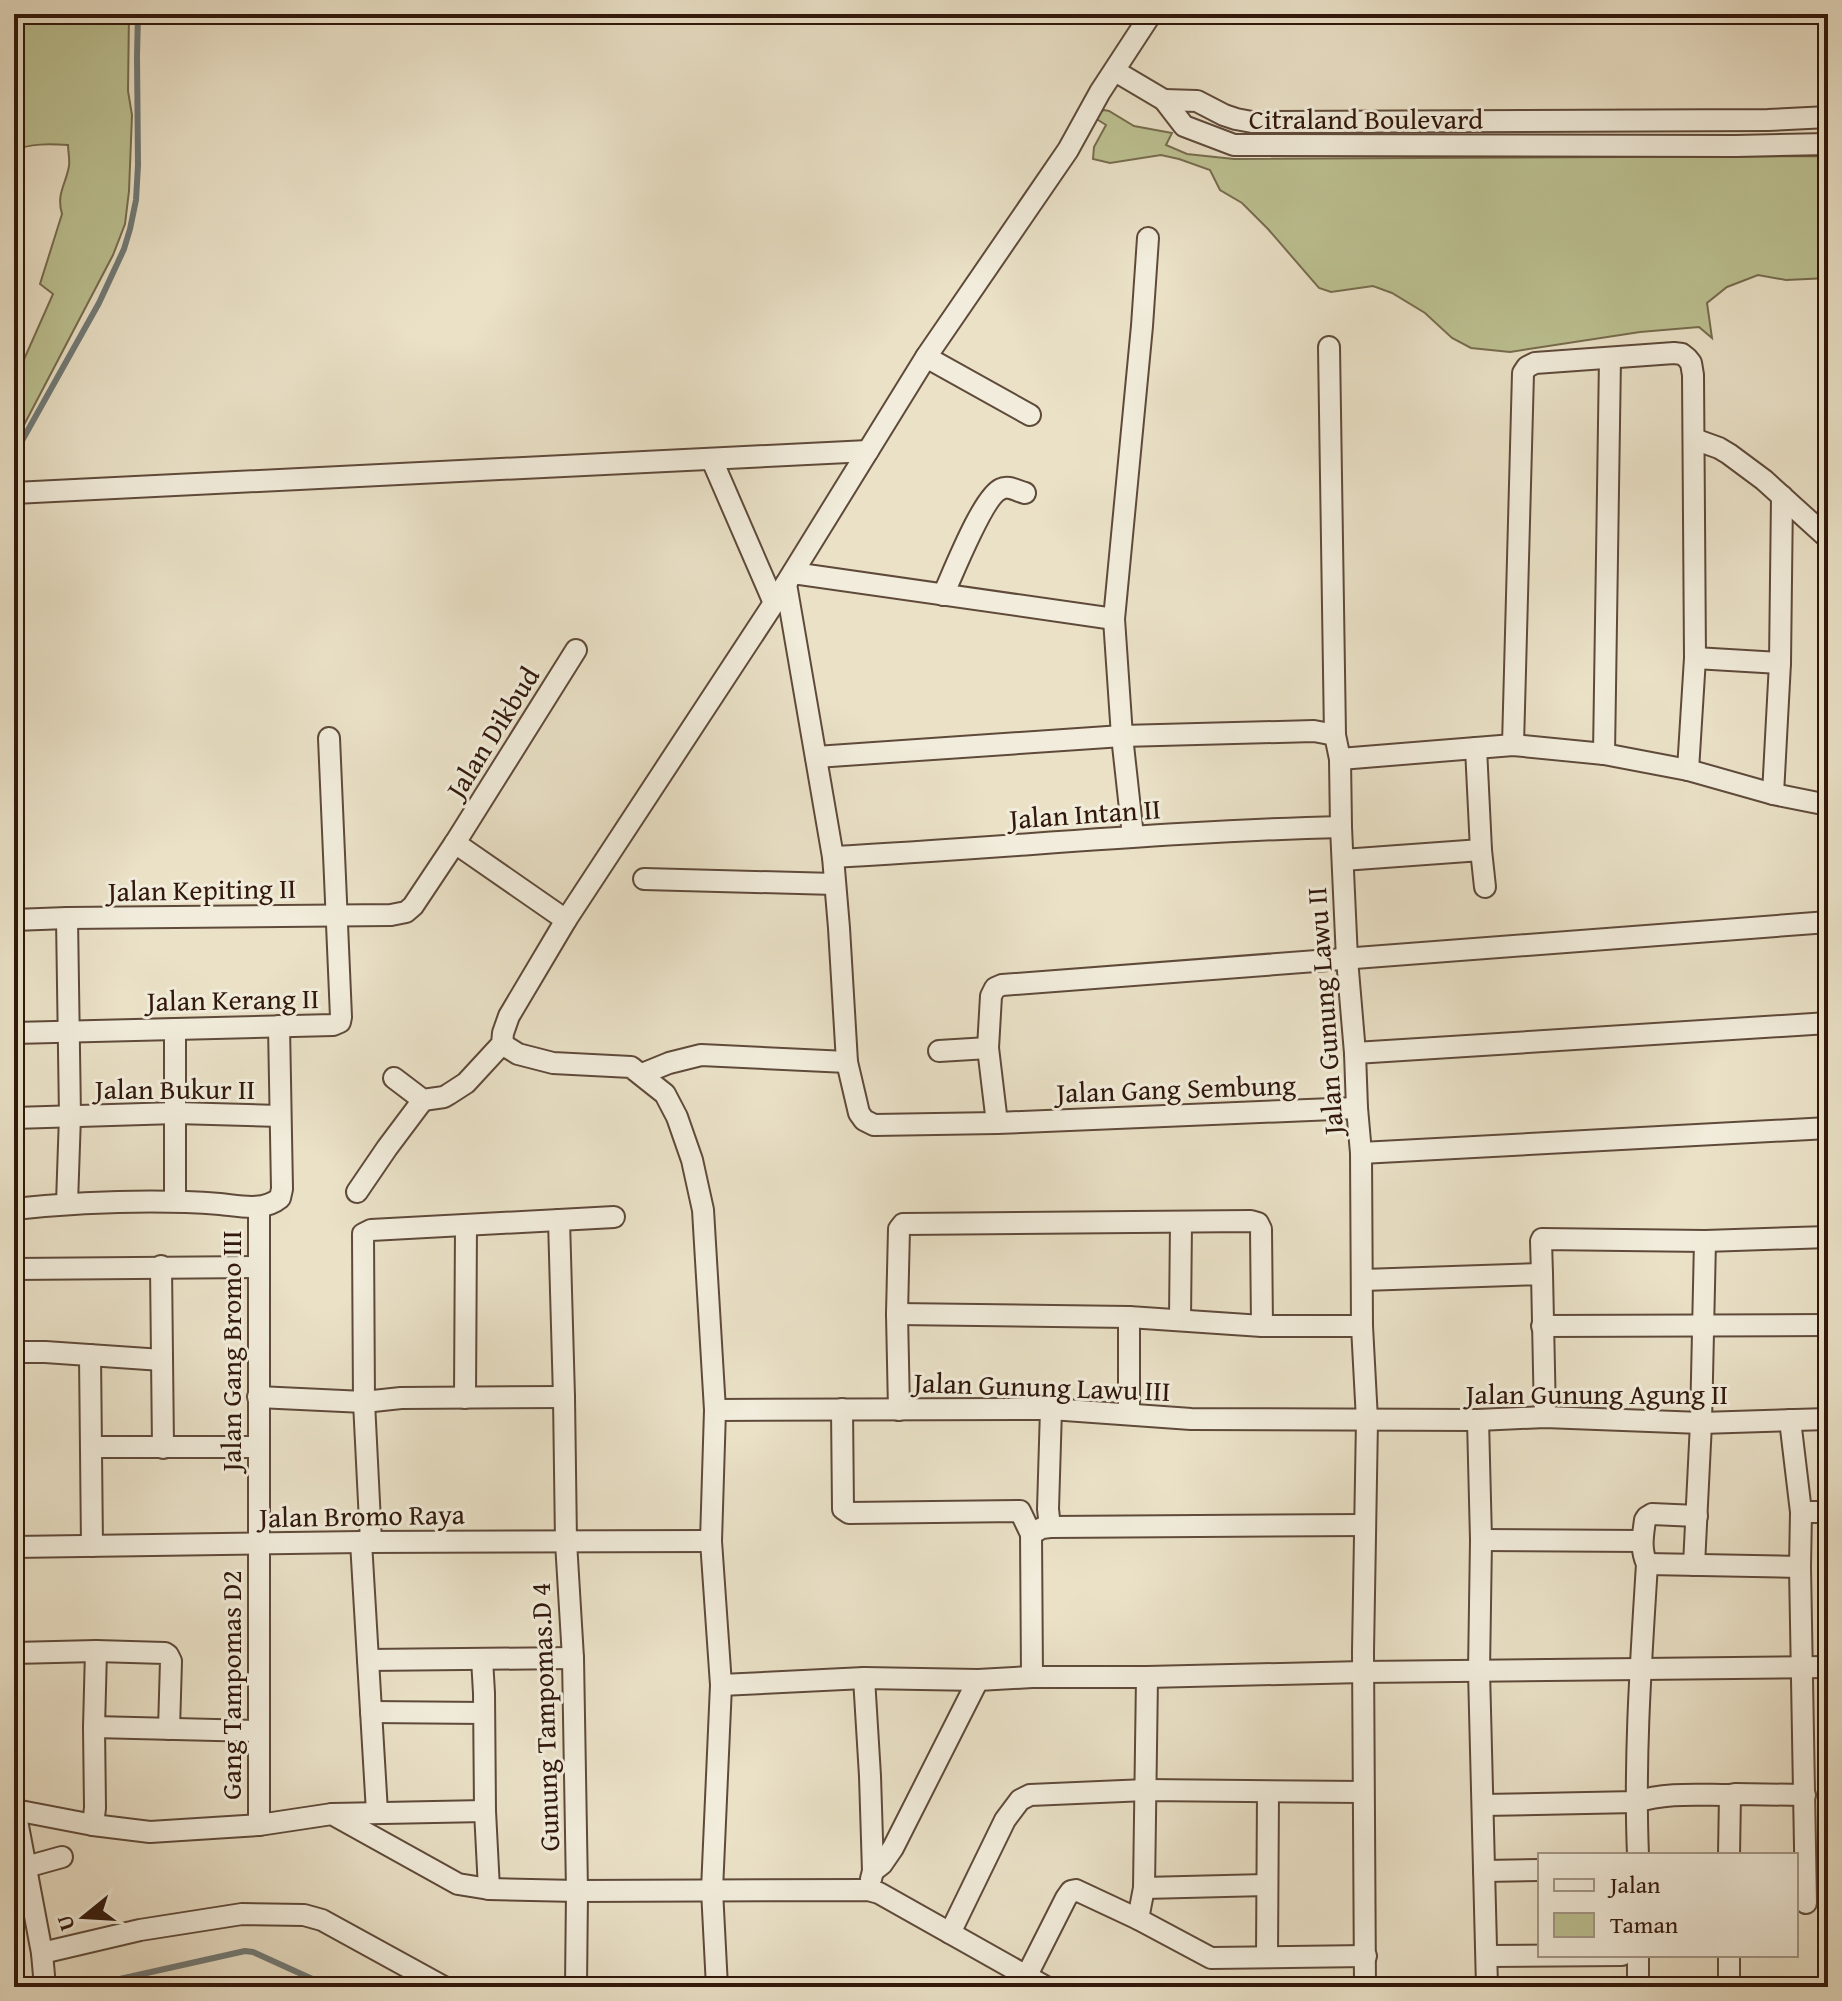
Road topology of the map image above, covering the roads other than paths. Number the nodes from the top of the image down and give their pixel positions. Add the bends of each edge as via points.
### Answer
1 (1151, 14) edge
2 (1115, 71) junction
3 (1164, 100) junction
4 (1828, 117) edge
5 (1537, 121) junction
6 (1828, 144) edge
7 (1537, 146) junction
8 (1148, 238) dead end
9 (1329, 347) dead end
10 (926, 357) junction
11 (1610, 358) junction
12 (1030, 415) dead end
13 (1694, 439) junction
14 (868, 451) junction
15 (712, 460) junction
16 (17, 492) edge
17 (1025, 493) dead end
18 (1782, 496) junction
19 (1828, 538) edge
20 (789, 578) junction
21 (943, 595) junction
22 (774, 603) junction
23 (1114, 619) junction
24 (576, 650) dead end
25 (1695, 658) junction
26 (1780, 663) junction
27 (1335, 735) junction
28 (1122, 736) junction
29 (329, 738) dead end
30 (1513, 745) junction
31 (1476, 748) junction
32 (1604, 754) junction
33 (816, 757) junction
34 (1340, 759) junction
35 (1688, 770) junction
36 (1773, 794) junction
37 (1828, 805) edge
38 (1341, 827) junction
39 (1133, 836) junction
40 (455, 843) junction
41 (1481, 850) junction
42 (833, 857) junction
43 (1343, 860) junction
44 (644, 879) dead end
45 (835, 884) junction
46 (1485, 887) dead end
47 (338, 915) junction
48 (67, 918) junction
49 (14, 920) edge
50 (566, 920) junction
51 (1828, 922) edge
52 (1347, 959) junction
53 (1828, 1023) edge
54 (279, 1026) junction
55 (175, 1029) junction
56 (68, 1031) junction
57 (14, 1033) edge
58 (502, 1044) junction
59 (988, 1048) junction
60 (939, 1051) dead end
61 (1355, 1053) junction
62 (847, 1062) junction
63 (642, 1074) junction
64 (394, 1078) dead end
65 (423, 1100) junction
66 (1357, 1108) junction
67 (176, 1113) junction
68 (70, 1116) junction
69 (280, 1116) junction
70 (14, 1118) edge
71 (997, 1123) junction
72 (1828, 1128) edge
73 (1361, 1153) junction
74 (357, 1192) dead end
75 (175, 1201) junction
76 (67, 1203) junction
77 (259, 1207) junction
78 (14, 1209) edge
79 (614, 1217) dead end
80 (559, 1220) junction
81 (1181, 1222) junction
82 (466, 1225) junction
83 (1828, 1237) edge
84 (1705, 1241) junction
85 (161, 1266) junction
86 (258, 1267) junction
87 (14, 1269) edge
88 (1542, 1274) junction
89 (1363, 1280) junction
90 (897, 1314) junction
91 (1129, 1317) junction
92 (1180, 1320) junction
93 (1704, 1324) junction
94 (1828, 1325) edge
95 (1262, 1326) junction
96 (1362, 1326) junction
97 (1542, 1326) junction
98 (14, 1352) edge
99 (90, 1355) junction
100 (162, 1360) junction
101 (258, 1397) junction
102 (564, 1397) junction
103 (465, 1398) junction
104 (364, 1402) junction
105 (842, 1409) junction
106 (1051, 1409) junction
107 (715, 1410) junction
108 (899, 1410) junction
109 (1129, 1414) junction
110 (1545, 1417) junction
111 (1828, 1419) edge
112 (1367, 1420) junction
113 (1478, 1420) junction
114 (1790, 1420) junction
115 (1701, 1423) junction
116 (91, 1447) junction
117 (258, 1447) junction
118 (163, 1448) junction
119 (1801, 1512) junction
120 (1828, 1512) edge
121 (1697, 1516) junction
122 (1043, 1523) junction
123 (1365, 1525) junction
124 (1481, 1540) junction
125 (711, 1541) junction
126 (1642, 1541) junction
127 (366, 1542) junction
128 (566, 1542) junction
129 (258, 1544) junction
130 (92, 1546) junction
131 (14, 1547) edge
132 (1647, 1564) junction
133 (1694, 1565) junction
134 (1800, 1567) junction
135 (96, 1651) junction
136 (14, 1653) edge
137 (573, 1658) junction
138 (482, 1659) junction
139 (368, 1660) junction
140 (1803, 1667) junction
141 (1828, 1667) edge
142 (1641, 1669) junction
143 (1479, 1671) junction
144 (1363, 1672) junction
145 (1032, 1677) junction
146 (1147, 1677) junction
147 (864, 1678) junction
148 (978, 1680) junction
149 (721, 1685) junction
150 (371, 1712) junction
151 (484, 1713) junction
152 (94, 1727) junction
153 (169, 1729) junction
154 (259, 1731) junction
155 (1146, 1790) junction
156 (1268, 1792) junction
157 (1363, 1792) junction
158 (1730, 1795) junction
159 (1805, 1795) junction
160 (1636, 1802) junction
161 (1483, 1805) junction
162 (15, 1809) edge
163 (485, 1811) junction
164 (377, 1812) junction
165 (332, 1814) junction
166 (93, 1825) junction
167 (259, 1825) junction
168 (1638, 1853) edge
169 (1729, 1853) edge
170 (62, 1857) dead end
171 (1538, 1870) edge
172 (1484, 1871) junction
173 (23, 1879) edge
174 (871, 1880) junction
175 (1266, 1885) junction
176 (1144, 1888) junction
177 (489, 1889) junction
178 (712, 1890) junction
179 (577, 1891) junction
180 (1801, 1903) edge
181 (1828, 1903) edge
182 (1138, 1919) junction
183 (950, 1933) junction
184 (42, 1953) junction
185 (1366, 1956) junction
186 (1487, 1956) junction
187 (1538, 1956) edge
188 (1267, 1957) junction
189 (1638, 1957) edge
190 (1729, 1957) edge
191 (1024, 1981) edge
192 (45, 1987) edge
193 (444, 1987) edge
194 (576, 1987) edge
195 (717, 1987) edge
196 (1046, 1987) edge
197 (1365, 1987) edge
198 (1487, 1987) edge
199 (1638, 1987) edge
200 (1729, 1987) edge

1 - 2 street
2 - 3 street, Citraland Boulevard
2 - 10 street via 1068,150
3 - 5 street, Citraland Boulevard via 1197,101 1252,122
3 - 7 street, Citraland Boulevard via 1184,126 1234,145
4 - 5 street, Citraland Boulevard
5 - 7 street
6 - 7 street, Citraland Boulevard
8 - 23 street
9 - 27 street, Jalan Gunung Lawu II
10 - 12 street
10 - 14 street
11 - 13 street via 1674,353 1687,358 1693,375
11 - 30 street via 1535,363 1523,373
11 - 32 street
13 - 18 street via 1729,454
13 - 25 street
14 - 15 street
14 - 20 street
15 - 16 street
15 - 22 street
17 - 21 street via 1008,487 995,492
18 - 19 street
18 - 26 street
20 - 21 street
20 - 22 street
20 - 33 street, Jalan Gang Sembung
21 - 23 street
22 - 50 street
23 - 28 street
24 - 40 street, Jalan Dikbud
25 - 26 street
25 - 35 street
26 - 36 street
27 - 28 street via 1314,731
27 - 34 street, Jalan Gunung Lawu II
28 - 33 street
28 - 39 street
29 - 47 street
30 - 31 street
30 - 32 street
31 - 34 street
31 - 41 street
32 - 35 street
33 - 42 street, Jalan Gang Sembung
34 - 38 street, Jalan Gunung Lawu II
35 - 36 street
36 - 37 street
38 - 39 street, Jalan Intan II
38 - 43 street, Jalan Gunung Lawu II
39 - 42 street, Jalan Intan II
40 - 47 street, Jalan Dikbud via 406,912
40 - 50 street, Jalan Dikbud
41 - 43 street
41 - 46 street
42 - 45 street, Jalan Gang Sembung
43 - 52 street, Jalan Gunung Lawu II
44 - 45 street
45 - 62 street, Jalan Gang Sembung
47 - 48 street, Jalan Kepiting II
47 - 54 street, Jalan Kerang II via 340,1022
48 - 49 street, Jalan Kepiting II
48 - 56 street
50 - 58 street via 509,1016
51 - 52 street
52 - 59 street via 1002,985 991,996
52 - 61 street, Jalan Gunung Lawu II
53 - 61 street
54 - 55 street, Jalan Kerang II
54 - 69 street
55 - 56 street, Jalan Kerang II
55 - 67 street
56 - 57 street, Jalan Kerang II
56 - 68 street
58 - 63 street via 542,1061 631,1067
58 - 65 street via 466,1083 444,1097
59 - 60 street
59 - 71 street
61 - 66 street, Jalan Gunung Lawu II
62 - 63 street via 701,1055
62 - 71 street, Jalan Gang Sembung via 859,1113 874,1125
63 - 107 street via 665,1094 677,1117 701,1198
64 - 65 street
65 - 74 street
66 - 71 street, Jalan Gang Sembung
66 - 73 street, Jalan Gunung Lawu II
67 - 68 street, Jalan Bukur II
67 - 69 street, Jalan Bukur II
67 - 75 street
68 - 70 street, Jalan Bukur II
68 - 76 street
69 - 77 street via 280,1198
72 - 73 street
73 - 89 street, Jalan Gunung Lawu II
75 - 76 street
75 - 77 street
76 - 78 street
77 - 86 street, Jalan Gang Bromo III
79 - 80 street
80 - 82 street
80 - 102 street, Gunung Tampomas.D 4
81 - 90 street via 903,1224
81 - 92 street
81 - 95 street via 1258,1223
82 - 103 street
82 - 104 street via 363,1234
83 - 84 street
84 - 88 street via 1542,1239
84 - 93 street
85 - 86 street
85 - 87 street
85 - 100 street
86 - 101 street, Jalan Gang Bromo III
88 - 89 street
88 - 97 street
89 - 96 street, Jalan Gunung Lawu II
90 - 91 street
90 - 108 street
91 - 92 street
91 - 109 street
92 - 95 street
93 - 94 street
93 - 97 street
93 - 115 street
95 - 96 street
96 - 112 street, Jalan Gunung Lawu II
97 - 110 street
98 - 99 street
99 - 100 street
99 - 116 street
100 - 118 street
101 - 104 street
101 - 117 street, Jalan Gang Bromo III
102 - 103 street
102 - 128 street, Gunung Tampomas.D 4
103 - 104 street
104 - 127 street
105 - 107 street, Jalan Gunung Lawu III
105 - 108 street, Jalan Gunung Lawu III
105 - 122 street via 843,1509 849,1513 1020,1511
106 - 108 street, Jalan Gunung Lawu III
106 - 109 street, Jalan Gunung Lawu III
106 - 122 street
107 - 125 street
109 - 112 street, Jalan Gunung Lawu III
110 - 113 street, Jalan Gunung Agung II
110 - 115 street, Jalan Gunung Agung II
111 - 114 street, Jalan Gunung Agung II
112 - 113 street, Jalan Gunung Agung II
112 - 123 street, Jalan Gunung Lawu II
113 - 124 street
114 - 115 street, Jalan Gunung Agung II
114 - 119 street
115 - 121 street
116 - 118 street
116 - 130 street
117 - 118 street
117 - 129 street, Jalan Gang Bromo III
119 - 120 street
119 - 134 street
121 - 126 street via 1649,1515
121 - 133 street
122 - 123 street
122 - 145 street
123 - 144 street, Jalan Gunung Lawu II
124 - 126 street
124 - 143 street
125 - 128 street, Jalan Bromo Raya
125 - 149 street
126 - 132 street
127 - 128 street, Jalan Bromo Raya
127 - 129 street, Jalan Bromo Raya
127 - 139 street
128 - 137 street, Gunung Tampomas.D 4
129 - 130 street, Jalan Bromo Raya
129 - 154 street, Gang Tampomas D2
130 - 131 street, Jalan Bromo Raya
132 - 133 street
132 - 142 street
133 - 134 street
134 - 140 street
135 - 136 street
135 - 152 street
135 - 153 street via 168,1655
137 - 138 street
137 - 179 street, Gunung Tampomas.D 4
138 - 139 street
138 - 151 street
139 - 150 street
140 - 141 street
140 - 142 street
140 - 159 street
142 - 143 street
142 - 160 street
143 - 144 street
143 - 161 street
144 - 146 street
144 - 157 street, Jalan Gunung Lawu II
145 - 146 street
145 - 148 street
146 - 155 street
147 - 148 street
147 - 149 street
147 - 174 street
148 - 174 street via 893,1848
149 - 178 street
150 - 151 street
150 - 164 street
151 - 163 street
152 - 153 street
152 - 166 street
153 - 154 street
154 - 167 street, Gang Tampomas D2
155 - 156 street
155 - 176 street
155 - 183 street via 1024,1797 1005,1820
156 - 157 street
156 - 175 street
157 - 185 street, Jalan Gunung Lawu II
158 - 159 street
158 - 160 street via 1660,1796
158 - 169 street
159 - 180 street
160 - 161 street
160 - 168 street
161 - 172 street
162 - 166 street
162 - 173 street
163 - 164 street
163 - 177 street
164 - 165 street
165 - 167 street
165 - 177 street via 458,1884
166 - 167 street via 150,1832
170 - 173 street
171 - 172 street
172 - 186 street
173 - 184 street
174 - 178 street
174 - 183 street via 879,1893
175 - 176 street
175 - 188 street
176 - 182 street
177 - 179 street
178 - 179 street
178 - 195 street
179 - 194 street, Gunung Tampomas.D 4
180 - 181 street
182 - 188 street via 1211,1958
182 - 191 street via 1071,1891
183 - 191 street
184 - 192 street
184 - 193 street via 242,1914 304,1915
185 - 188 street
185 - 197 street, Jalan Gunung Lawu II
186 - 187 street
186 - 198 street
189 - 199 street
190 - 200 street
191 - 196 street

